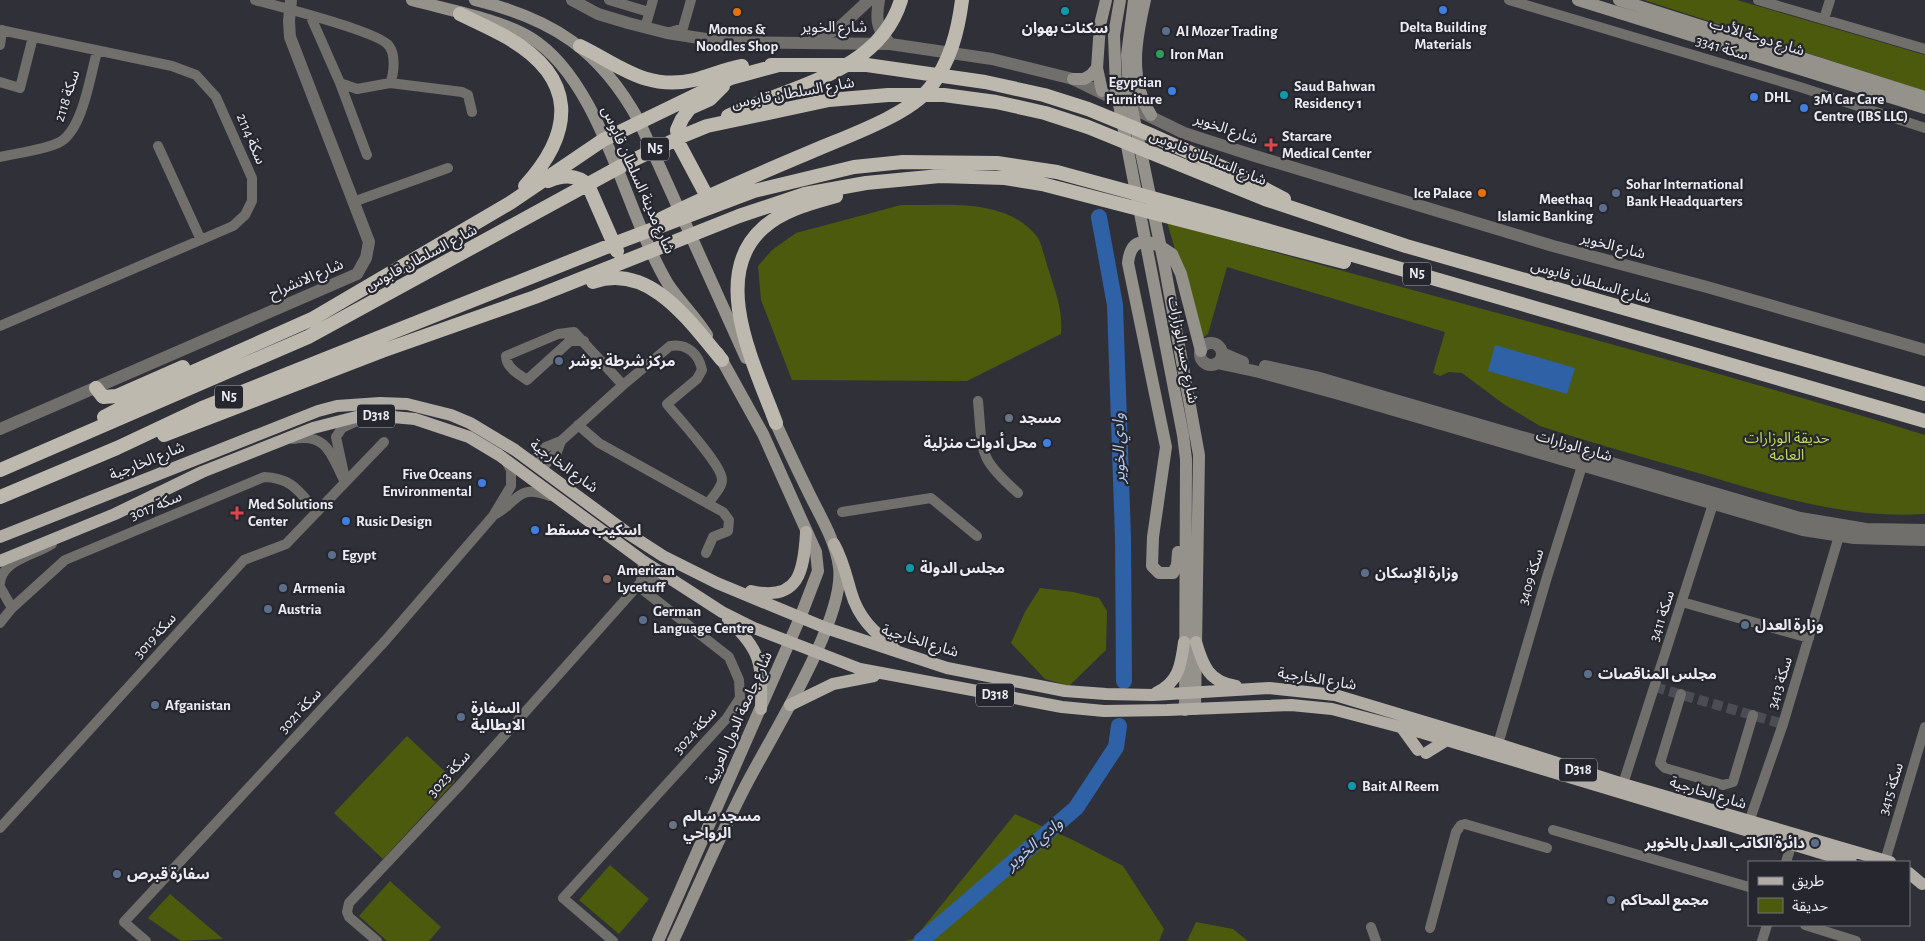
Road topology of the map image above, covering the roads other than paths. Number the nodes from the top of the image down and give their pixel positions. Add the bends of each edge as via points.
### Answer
1 (255, 0) edge
2 (412, 0) edge
3 (474, 0) edge
4 (484, 0) edge
5 (572, 0) edge
6 (609, 0) edge
7 (653, 0) edge
8 (690, 0) edge
9 (869, 0) edge
10 (879, 0) edge
11 (902, 0) edge
12 (962, 0) edge
13 (1106, 0) edge
14 (1120, 0) edge
15 (1134, 0) edge
16 (1145, 0) edge
17 (1509, 0) edge
18 (1578, 0) edge
19 (1619, 0) edge
20 (1758, 0) edge
21 (1830, 0) edge
22 (290, 5) edge
23 (504, 7) junction
24 (649, 12) junction
25 (460, 14) junction
26 (310, 15) junction
27 (1824, 19) junction
28 (645, 28) junction
29 (1, 30) edge
30 (667, 33) junction
31 (33, 37) junction
32 (805, 43) junction
33 (890, 44) junction
34 (0, 45) edge
35 (580, 46) junction
36 (1097, 46) junction
37 (1925, 50) edge
38 (97, 52) junction
39 (1131, 54) junction
40 (779, 65) junction
41 (1097, 68) junction
42 (730, 78) junction
43 (1073, 79) junction
44 (0, 82) edge
45 (340, 83) junction
46 (390, 83) junction
47 (1102, 91) junction
48 (1925, 97) edge
49 (1925, 108) edge
50 (472, 112) dead end
51 (1151, 115) junction
52 (639, 121) junction
53 (707, 126) junction
54 (1925, 128) edge
55 (604, 140) junction
56 (158, 146) dead end
57 (367, 155) dead end
58 (0, 158) edge
59 (448, 168) dead end
60 (883, 182) junction
61 (528, 190) junction
62 (353, 202) junction
63 (510, 203) junction
64 (1304, 212) junction
65 (738, 216) junction
66 (690, 236) junction
67 (201, 240) junction
68 (624, 240) junction
69 (651, 251) junction
70 (610, 267) junction
71 (1392, 267) junction
72 (535, 297) junction
73 (0, 326) edge
74 (273, 336) junction
75 (584, 341) junction
76 (1925, 350) edge
77 (1201, 351) joint
78 (1220, 358) junction
79 (722, 360) junction
80 (623, 385) junction
81 (96, 388) junction
82 (1925, 394) edge
83 (978, 401) dead end
84 (371, 416) junction
85 (1925, 421) edge
86 (776, 423) junction
87 (578, 426) junction
88 (0, 429) edge
89 (275, 442) junction
90 (384, 442) dead end
91 (61, 444) junction
92 (117, 448) junction
93 (504, 459) junction
94 (536, 466) junction
95 (1582, 466) junction
96 (1627, 468) junction
97 (0, 470) edge
98 (346, 482) junction
99 (1186, 492) junction
100 (1018, 493) dead end
101 (0, 497) edge
102 (561, 500) junction
103 (708, 504) junction
104 (1713, 504) junction
105 (1760, 507) junction
106 (316, 512) junction
107 (842, 512) dead end
108 (493, 516) junction
109 (1880, 530) junction
110 (1925, 530) edge
111 (806, 532) junction
112 (66, 535) junction
113 (977, 536) dead end
114 (1839, 536) junction
115 (0, 537) edge
116 (1925, 540) edge
117 (834, 544) junction
118 (706, 553) dead end
119 (0, 561) edge
120 (643, 561) junction
121 (664, 575) junction
122 (0, 582) edge
123 (717, 583) junction
124 (639, 584) junction
125 (0, 587) edge
126 (1682, 602) junction
127 (12, 608) junction
128 (722, 612) junction
129 (800, 618) junction
130 (0, 623) edge
131 (826, 628) junction
132 (1809, 638) junction
133 (790, 641) junction
134 (1190, 642) junction
135 (816, 651) junction
136 (909, 657) junction
137 (968, 672) junction
138 (888, 675) junction
139 (1269, 688) junction
140 (964, 689) junction
141 (1190, 692) junction
142 (1681, 694) dead end
143 (1153, 695) junction
144 (790, 705) junction
145 (761, 709) junction
146 (1190, 709) junction
147 (1753, 715) dead end
148 (1400, 726) junction
149 (1925, 727) edge
150 (1429, 729) junction
151 (1447, 740) junction
152 (1498, 744) junction
153 (1468, 747) junction
154 (1522, 763) junction
155 (1584, 782) junction
156 (1623, 784) junction
157 (1656, 804) junction
158 (1711, 820) junction
159 (1750, 822) junction
160 (0, 828) edge
161 (1553, 830) dead end
162 (1788, 840) junction
163 (1547, 848) dead end
164 (1833, 857) junction
165 (1786, 861) edge
166 (1847, 861) edge
167 (1877, 861) edge
168 (1879, 861) edge
169 (1883, 861) edge
170 (1910, 869) edge
171 (1910, 873) edge
172 (1910, 880) edge
173 (1924, 880) edge
174 (1748, 887) edge
175 (1767, 926) edge
176 (1808, 926) edge
177 (1371, 927) dead end
178 (1430, 928) dead end
179 (146, 941) edge
180 (377, 941) edge
181 (613, 941) edge
182 (658, 941) edge
183 (673, 941) edge
184 (1376, 941) edge
185 (1762, 941) edge
186 (1856, 941) edge

1 - 22 street
2 - 25 main road, شارع مدينة السلطان قابوس
3 - 23 main road, شارع مدينة السلطان قابوس
4 - 23 main road
5 - 28 street, شارع الخوير via 598,14
6 - 24 street
7 - 24 street
8 - 30 street via 683,28
9 - 32 street via 839,28
10 - 33 street via 878,25 880,33
11 - 53 highway via 878,39 856,60 837,72 753,103
12 - 68 highway via 949,57 928,90 897,113 691,203
13 - 36 main road
14 - 99 main road, شارع جسر الوزارات via 1114,35 1116,89 1183,434
15 - 39 main road, شارع جسر الوزارات
16 - 39 main road
17 - 54 street, سكة 3341
18 - 49 main road, شارع دوحة الأدب
19 - 48 main road, شارع دوحة الأدب
20 - 27 street
21 - 27 street
22 - 26 street
22 - 62 street, شارع الانشراح via 290,37
23 - 35 main road, شارع مدينة السلطان قابوس via 532,18
24 - 28 street
25 - 55 main road, شارع مدينة السلطان قابوس via 513,28 532,38 552,55 575,82
25 - 63 highway via 527,52 554,80 559,94 562,112 555,144 543,165
26 - 45 street
26 - 46 street via 384,41 392,52 393,76
27 - 37 street
28 - 30 street, شارع الخوير
29 - 31 street, سكة 2114
29 - 34 street
30 - 32 street, شارع الخوير via 726,42
31 - 38 street, سكة 2114
31 - 44 street via 20,88
32 - 33 street, شارع الخوير
33 - 43 street, شارع الخوير via 992,59
35 - 40 highway via 624,71 652,81 693,80 731,68
35 - 52 main road, شارع مدينة السلطان قابوس via 605,70
36 - 39 main road via 1117,62 1131,60
36 - 41 main road
38 - 58 street, سكة 2118 via 77,124 70,134 59,143
38 - 67 street, سكة 2114 via 172,66 196,75 216,97 252,178 252,201 245,215 233,226
39 - 51 main road via 1140,93
39 - 134 main road, شارع جسر الوزارات via 1129,94 1199,455
40 - 42 highway
40 - 64 highway via 867,66 985,82 1044,95 1088,109 1235,172
41 - 43 main road via 1084,79
41 - 47 main road
42 - 52 highway
42 - 65 highway via 710,99 690,108 677,130 679,144 717,214
43 - 47 street, شارع الخوير
45 - 46 street via 357,89
45 - 57 street
46 - 50 street via 462,92 468,95
47 - 51 street, شارع الخوير
51 - 76 street, شارع الخوير via 1184,132 1386,196
52 - 55 highway
52 - 66 main road, شارع مدينة السلطان قابوس
53 - 64 highway, شارع السلطان قابوس / N5 via 829,100 888,95 952,96 996,102 1088,127
53 - 91 highway, شارع السلطان قابوس / N5 via 625,164 308,336
55 - 61 highway
55 - 69 main road, شارع مدينة السلطان قابوس
56 - 67 street
59 - 62 street
60 - 65 highway via 806,194
60 - 71 highway via 940,176 1005,178 1042,184 1328,258
60 - 86 highway via 802,206 780,216 763,227 744,255 738,272 737,297 749,348
61 - 63 highway
61 - 70 highway via 571,176 588,185 618,252
62 - 81 street, شارع الانشراح via 369,242 366,258 357,274
63 - 74 highway via 312,319
64 - 82 highway, شارع السلطان قابوس / N5 via 1406,246
65 - 66 highway
66 - 69 highway
66 - 86 main road, شارع مدينة السلطان قابوس
67 - 73 street, سكة 2114
68 - 71 highway, N5 via 754,191 854,167 903,162 997,163 1057,172
68 - 92 highway, N5 via 202,408
69 - 70 highway
69 - 79 main road, شارع مدينة السلطان قابوس via 668,284 698,320
70 - 72 highway
71 - 85 highway, N5
72 - 79 highway via 547,298 606,277 626,278 645,284 669,300
72 - 92 highway via 382,351 156,438
74 - 81 highway via 227,348 117,396 103,397
74 - 91 highway via 123,406
75 - 75 street via 574,332 566,332 506,356 507,365 527,380 570,341
75 - 80 street
77 - 78 street via 1214,343 1220,347
77 - 99 main road via 1172,254 1150,243 1133,245 1128,263 1166,447 1151,558 1152,566 1159,573 1173,573 1178,565
78 - 95 street, شارع الوزارات
78 - 96 street, شارع الوزارات via 1316,377
79 - 111 main road, شارع مدينة السلطان قابوس via 763,434
80 - 87 street
80 - 103 street via 670,346 684,346 697,356 702,370 697,379 667,404 703,446 721,474 721,484
81 - 88 street, شارع الانشراح
83 - 100 street via 983,454 993,471
84 - 89 main road, شارع الخارجية / D318 via 313,428
84 - 93 main road, شارع الخارجية / D318 via 415,419 445,428 469,437
84 - 98 street via 342,428 336,437
86 - 117 main road, شارع مدينة السلطان قابوس
87 - 94 street via 561,441 557,452
87 - 103 street via 599,443
89 - 98 street via 317,439 328,450
89 - 112 main road, شارع الخارجية / D318
90 - 98 street, سكة 3019
91 - 97 highway, شارع السلطان قابوس / N5
92 - 101 highway, N5
93 - 102 main road, شارع الخارجية / D318
93 - 108 street, سكة 3021 via 511,470 511,486
94 - 115 main road, شارع الخارجية / D318 via 488,433 450,415 407,404 337,406
94 - 123 main road, شارع الخارجية / D318 via 663,556
95 - 96 street via 1590,460
95 - 104 street, شارع الوزارات
95 - 152 street, سكة 3409
96 - 105 street, شارع الوزارات
98 - 106 street, سكة 3019
99 - 134 main road, شارع جسر الوزارات
102 - 108 street, سكة 3021 via 538,492 522,492
102 - 120 main road, شارع الخارجية / D318
103 - 118 street via 723,512 730,527 725,533 713,537
104 - 105 street via 1723,498
104 - 114 street, شارع الوزارات via 1780,524
104 - 126 street, سكة 3411
105 - 109 street, شارع الوزارات via 1817,522
106 - 127 street, سكة 3017 via 291,483 280,478 264,478 65,560
106 - 160 street, سكة 3019 via 286,544 244,560
107 - 113 street via 931,498
108 - 179 street, سكة 3021 via 385,641 124,922
109 - 110 street, شارع الوزارات
109 - 114 street via 1846,530
111 - 123 main road via 802,570 789,587 766,594
111 - 129 main road, شارع مدينة السلطان قابوس via 816,552 818,570
112 - 119 main road, شارع الخارجية / D318
112 - 122 street via 6,567
114 - 116 street, شارع الوزارات
114 - 132 street, سكة 3413
117 - 131 main road, شارع مدينة السلطان قابوس via 839,582
117 - 136 main road via 843,559 851,592 864,620 876,634
120 - 121 main road, شارع الخارجية / D318
120 - 124 street
121 - 124 street
121 - 128 main road, شارع الخارجية / D318
123 - 129 main road, شارع الخارجية / D318
124 - 180 street, سكة 3023 via 461,784 348,903 347,912 351,919
124 - 181 street, سكة 3024 via 729,658 739,680 740,698 727,718 563,898
125 - 127 street
126 - 132 street
126 - 156 street, سكة 3411
127 - 130 street, سكة 3017
128 - 133 main road, شارع الخارجية / D318
128 - 145 main road via 746,636 757,655
129 - 131 main road, شارع الخارجية / D318
129 - 133 main road, شارع جامعة الدول العربية
131 - 135 main road
131 - 136 main road, شارع الخارجية / D318
132 - 159 street, سكة 3413
133 - 135 main road, شارع الخارجية / D318
133 - 145 main road, شارع جامعة الدول العربية
134 - 139 main road via 1205,669 1217,680 1234,686
134 - 141 main road, شارع جسر الوزارات
134 - 143 main road via 1176,677 1170,685
135 - 138 main road, شارع الخارجية / D318 via 860,669
135 - 144 main road
136 - 137 main road, شارع الخارجية / D318
137 - 140 main road
137 - 143 main road, شارع الخارجية / D318 via 1065,691
138 - 140 main road, شارع الخارجية / D318
138 - 144 main road via 864,676 833,684
139 - 141 main road, شارع الخارجية / D318
139 - 150 main road, شارع الخارجية / D318 via 1335,695
140 - 146 main road, شارع الخارجية / D318 via 1032,703 1104,711
141 - 143 main road, شارع الخارجية / D318
141 - 146 main road, شارع جسر الوزارات
142 - 147 street via 1660,763 1665,768 1722,785 1733,782
144 - 183 main road via 744,788
145 - 182 main road, شارع جامعة الدول العربية
146 - 148 main road, شارع الخارجية / D318 via 1291,705 1332,710
148 - 150 main road, شارع الخارجية / D318
148 - 151 main road via 1422,751
149 - 169 street, سكة 3415
150 - 151 main road, شارع الخارجية / D318
150 - 152 main road, شارع الخارجية / D318
151 - 153 main road, شارع الخارجية / D318
152 - 153 main road
152 - 154 main road via 1503,752
152 - 156 main road, شارع الخارجية / D318
153 - 154 main road, شارع الخارجية / D318
154 - 155 main road, شارع الخارجية / D318
155 - 156 main road
155 - 157 main road, شارع الخارجية / D318
156 - 157 main road via 1625,789 1646,796
156 - 159 main road, شارع الخارجية / D318
157 - 158 main road, شارع الخارجية / D318
158 - 159 main road
158 - 162 main road, شارع الخارجية / D318
159 - 162 main road via 1754,827
161 - 174 street
162 - 164 main road, شارع الخارجية / D318
162 - 165 street
162 - 168 main road, شارع الخارجية / D318
163 - 178 street via 1461,824 1456,832
164 - 166 main road, شارع الخارجية / D318
164 - 167 main road via 1844,855
170 - 173 main road
171 - 173 main road
172 - 173 main road
175 - 185 street
176 - 186 street
177 - 184 street

